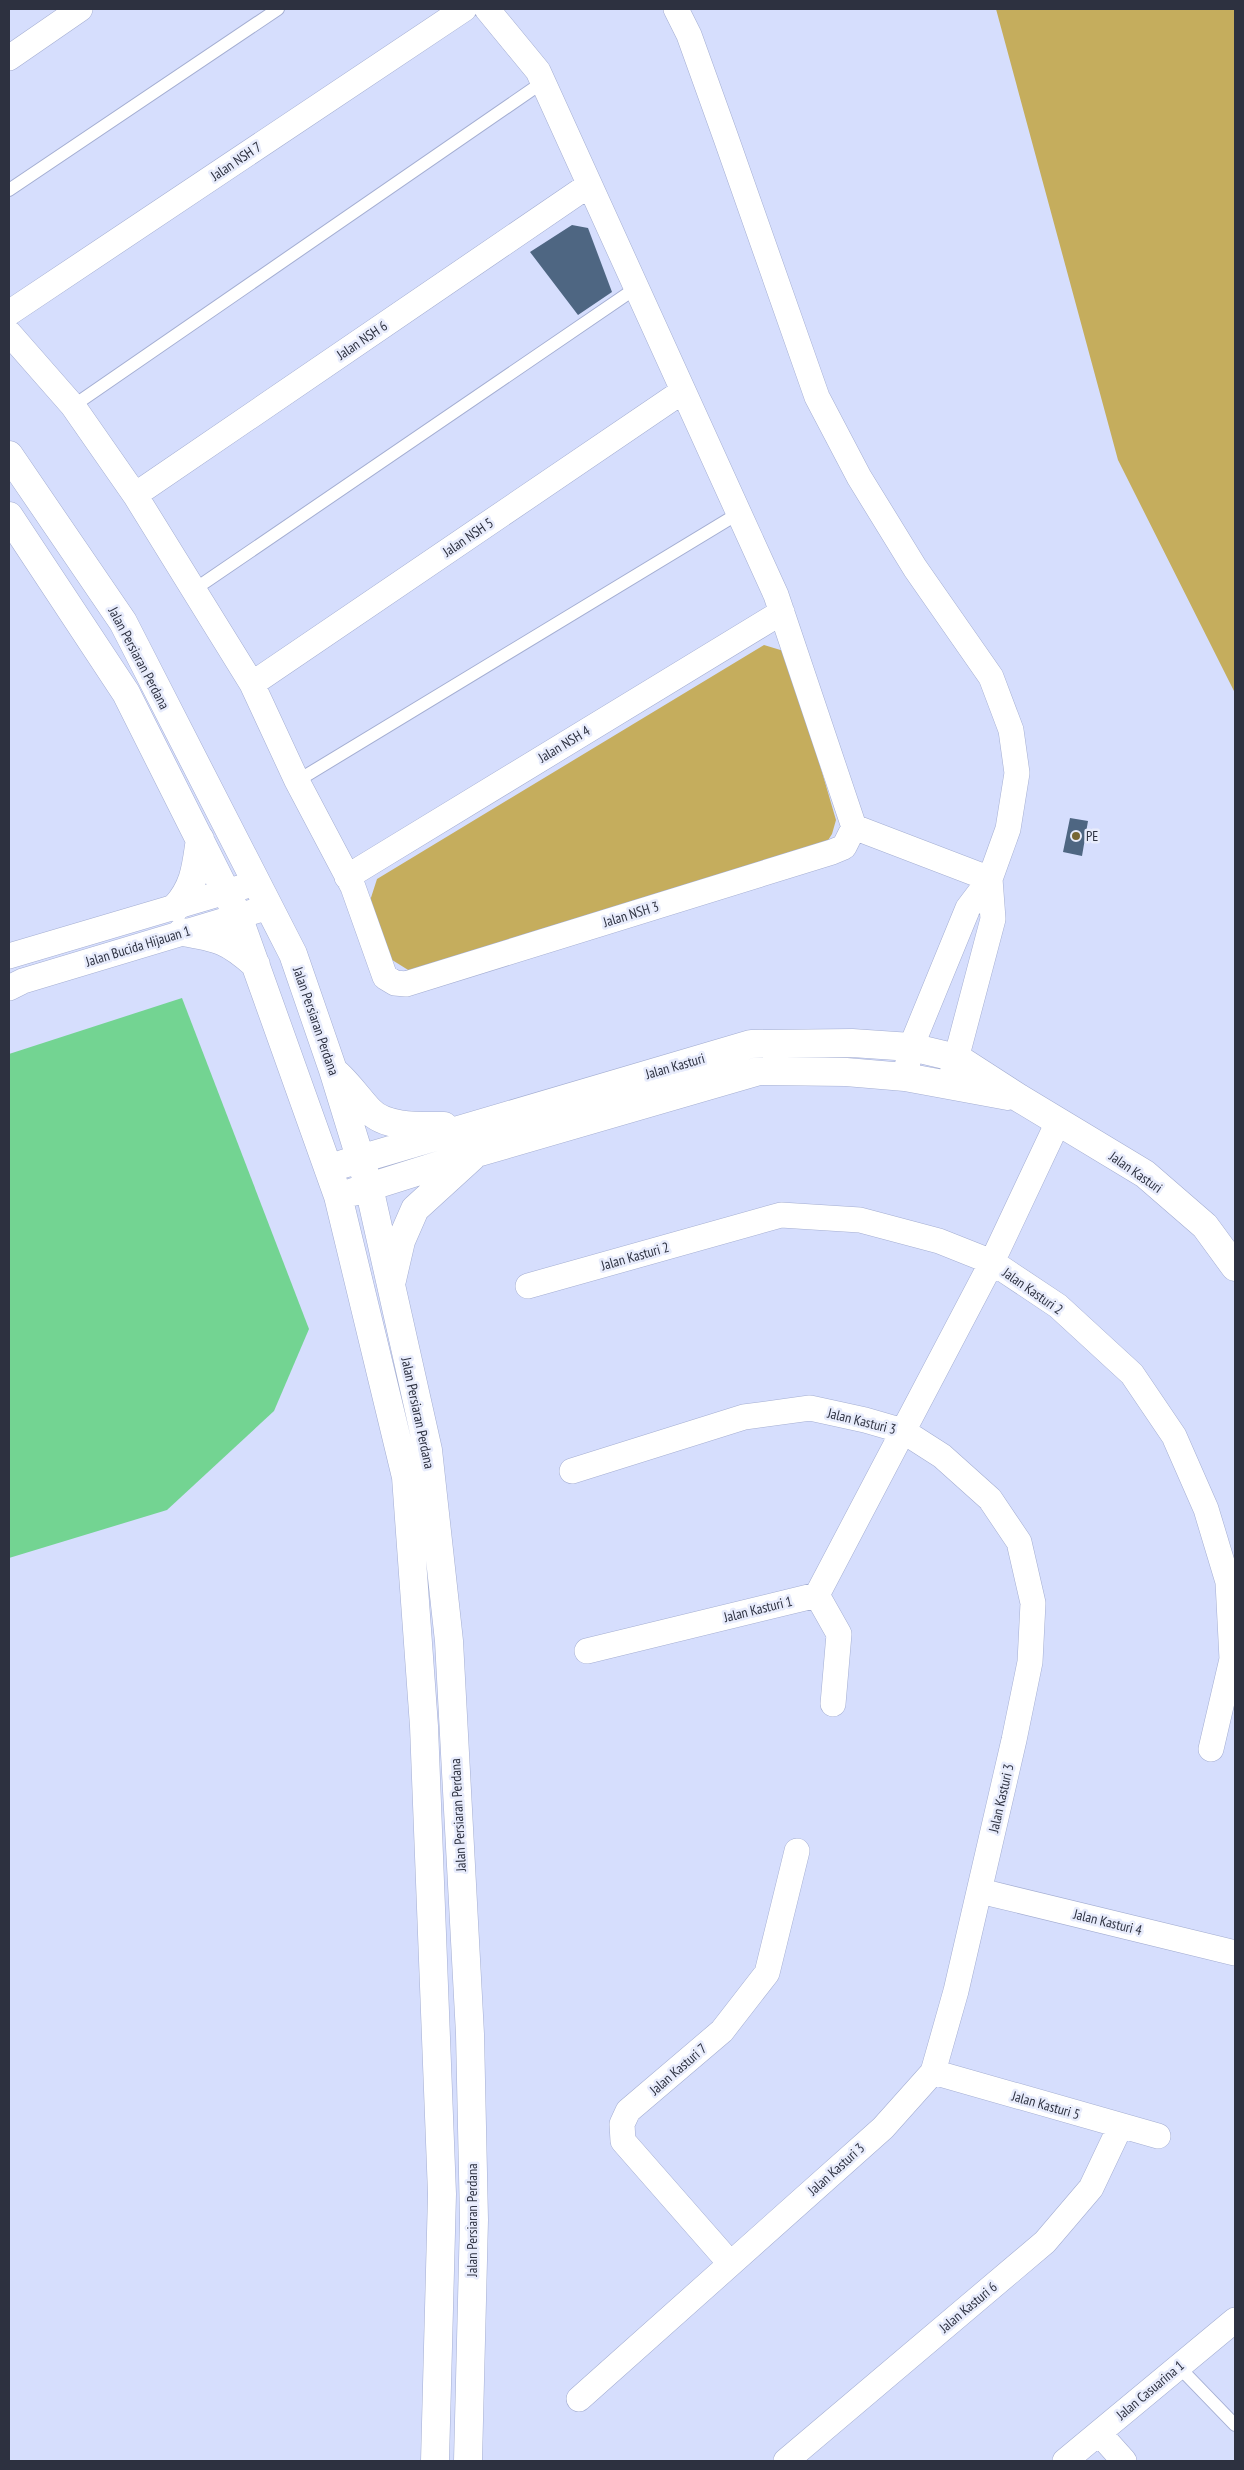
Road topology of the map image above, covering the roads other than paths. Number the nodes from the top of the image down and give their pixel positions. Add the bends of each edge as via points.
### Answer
1 (80, 9) edge
2 (278, 9) edge
3 (464, 9) edge
4 (487, 9) edge
5 (676, 9) edge
6 (9, 58) edge
7 (543, 82) junction
8 (590, 185) junction
9 (9, 190) edge
10 (636, 288) junction
11 (9, 313) edge
12 (9, 333) edge
13 (683, 391) junction
14 (73, 406) junction
15 (9, 455) edge
16 (135, 494) junction
17 (739, 514) junction
18 (9, 516) edge
19 (195, 588) junction
20 (782, 612) junction
21 (252, 684) junction
22 (297, 781) junction
23 (854, 827) junction
24 (200, 839) junction
25 (347, 877) junction
26 (990, 879) junction
27 (263, 895) junction
28 (233, 904) junction
29 (179, 919) junction
30 (9, 956) edge
31 (256, 965) junction
32 (9, 988) edge
33 (911, 1047) junction
34 (957, 1058) junction
35 (333, 1070) junction
36 (905, 1077) junction
37 (948, 1086) junction
38 (1019, 1098) junction
39 (1058, 1122) junction
40 (471, 1126) junction
41 (477, 1153) junction
42 (361, 1159) junction
43 (330, 1168) junction
44 (369, 1187) junction
45 (338, 1196) junction
46 (992, 1262) junction
47 (1235, 1267) edge
48 (390, 1286) junction
49 (528, 1286) dead end
50 (903, 1431) junction
51 (572, 1471) dead end
52 (817, 1595) junction
53 (587, 1651) dead end
54 (833, 1704) dead end
55 (1212, 1749) dead end
56 (797, 1850) dead end
57 (980, 1891) junction
58 (1235, 1953) edge
59 (933, 2072) junction
60 (1120, 2127) junction
61 (1158, 2136) dead end
62 (730, 2262) junction
63 (1235, 2320) edge
64 (1178, 2366) junction
65 (579, 2399) dead end
66 (1235, 2425) edge
67 (1099, 2433) junction
68 (435, 2461) edge
69 (468, 2461) edge
70 (786, 2461) edge
71 (1064, 2461) edge
72 (1124, 2461) edge

1 - 6 street
2 - 9 lane
3 - 11 street, Jalan NSH 7
4 - 7 street via 538,71
5 - 26 street via 689,35 817,397 859,477 915,568 991,678 1011,730 1017,773 1008,829
7 - 8 street
7 - 14 lane
8 - 10 street
8 - 16 street, Jalan NSH 6
10 - 13 street
10 - 19 lane
12 - 14 street
13 - 17 street
13 - 21 street, Jalan NSH 5
14 - 16 street
15 - 27 main road, Jalan Persiaran Perdana via 123,622
16 - 19 street
17 - 20 street
17 - 22 lane
18 - 24 main road, Jalan Persiaran Perdana via 126,693
19 - 21 street
20 - 23 street
20 - 25 street, Jalan NSH 4
21 - 22 street
22 - 25 street
23 - 25 street, Jalan NSH 3 via 844,847 832,852 406,984 395,983 385,976
23 - 26 street
24 - 28 main road, Jalan Persiaran Perdana
24 - 29 main road via 191,884
26 - 33 street via 968,908
26 - 34 street via 993,919
27 - 28 street, Jalan Bucida Hijauan 1
27 - 35 main road, Jalan Persiaran Perdana via 293,954
28 - 29 street, Jalan Bucida Hijauan 1
28 - 31 main road, Jalan Persiaran Perdana
29 - 30 street, Jalan Bucida Hijauan 1
29 - 31 main road via 232,944
29 - 32 street, Jalan Bucida Hijauan 1
31 - 43 main road, Jalan Persiaran Perdana
33 - 34 main road, Jalan Kasturi
33 - 36 street
33 - 40 main road, Jalan Kasturi via 852,1043 751,1044
34 - 37 street
34 - 38 main road, Jalan Kasturi
35 - 40 main road via 354,1090 370,1112 399,1126
35 - 42 main road, Jalan Persiaran Perdana
36 - 37 main road, Jalan Kasturi
36 - 41 main road, Jalan Kasturi via 846,1072 759,1071
37 - 38 main road, Jalan Kasturi
38 - 39 main road, Jalan Kasturi
39 - 46 street
39 - 47 main road, Jalan Kasturi via 1145,1174 1205,1226
40 - 42 main road, Jalan Kasturi
41 - 44 main road, Jalan Kasturi
41 - 48 main road via 415,1209 401,1241
42 - 43 main road, Jalan Kasturi
42 - 44 main road, Jalan Persiaran Perdana
43 - 45 main road, Jalan Persiaran Perdana
44 - 45 main road, Jalan Kasturi
44 - 48 main road, Jalan Persiaran Perdana
45 - 68 main road, Jalan Persiaran Perdana via 406,1477 424,1726 442,2194
46 - 49 street, Jalan Kasturi 2 via 939,1241 860,1220 781,1215
46 - 50 street
46 - 55 street, Jalan Kasturi 2 via 1058,1306 1132,1374 1174,1436 1206,1509 1228,1582 1232,1660
48 - 69 main road, Jalan Persiaran Perdana via 428,1450 448,1641 470,2044 474,2220
50 - 51 street, Jalan Kasturi 3 via 810,1408 744,1417
50 - 52 street
50 - 57 street, Jalan Kasturi 3 via 942,1456 990,1499 1019,1542 1033,1603 1030,1662
52 - 53 street, Jalan Kasturi 1
52 - 54 street via 839,1634
56 - 62 street, Jalan Kasturi 7 via 768,1973 722,2031 628,2111 622,2124 623,2141
57 - 58 street, Jalan Kasturi 4
57 - 59 street, Jalan Kasturi 3
59 - 60 street, Jalan Kasturi 5
59 - 62 street, Jalan Kasturi 3 via 883,2128
60 - 61 street, Jalan Kasturi 5
60 - 70 street, Jalan Kasturi 6 via 1091,2188 1046,2242
62 - 65 street, Jalan Kasturi 3
63 - 64 street, Jalan Casuarina 1
64 - 66 lane
64 - 67 street, Jalan Casuarina 1
67 - 71 street, Jalan Casuarina 1
67 - 72 street

